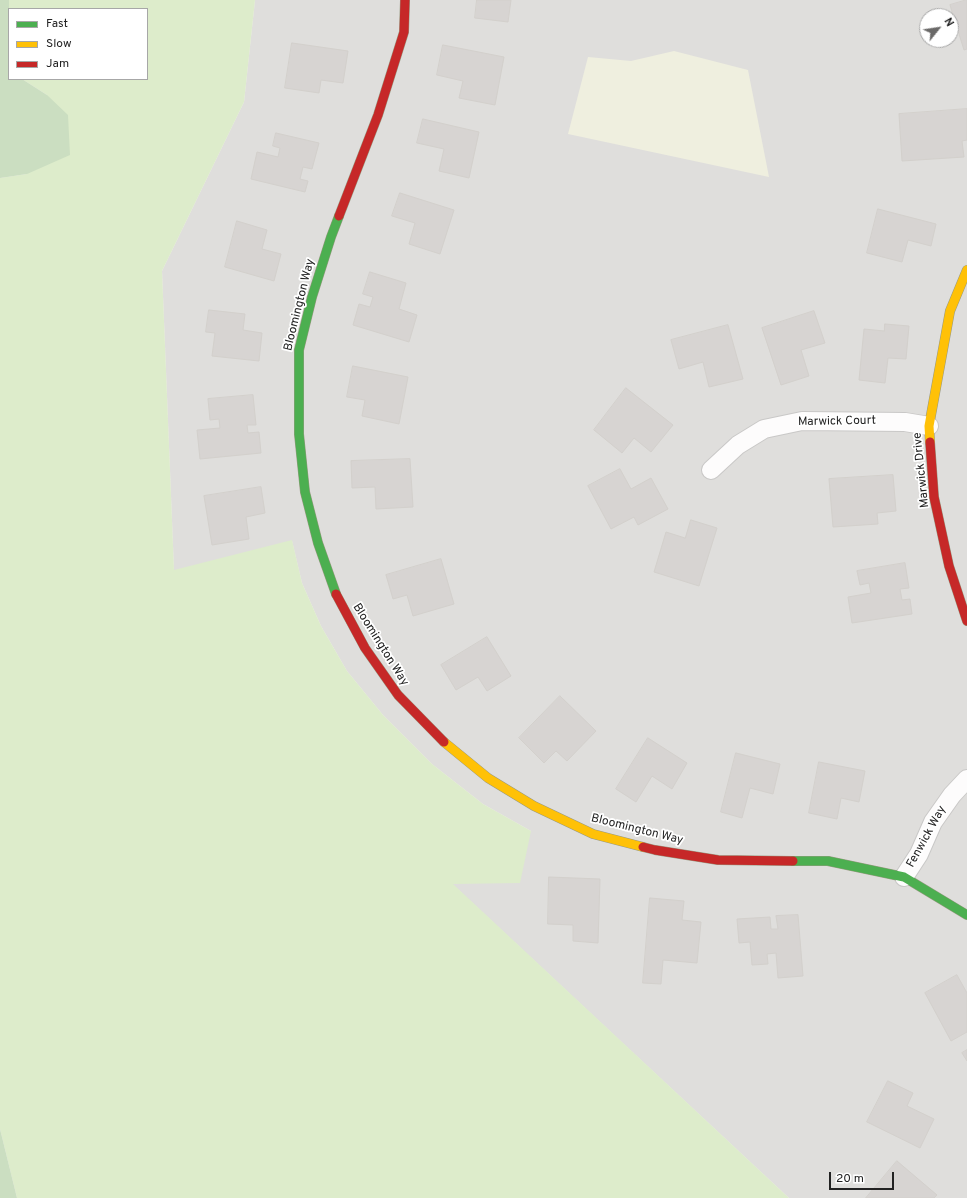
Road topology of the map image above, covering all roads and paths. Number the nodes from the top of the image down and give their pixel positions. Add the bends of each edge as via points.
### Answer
1 (405, 0) edge
2 (967, 270) edge
3 (929, 426) junction
4 (711, 470) dead end
5 (967, 621) edge
6 (967, 778) edge
7 (904, 878) junction
8 (967, 915) edge

1 - 7 street, Bloomington Way via 404,32 378,115 331,238 312,297 299,350 299,434 305,492 318,543 338,599 365,648 398,695 459,755 488,778 534,806 593,834 655,850 718,860 828,861
2 - 3 street, Marwick Drive via 950,311
3 - 4 street, Marwick Court via 905,422 802,421 764,430 738,445
3 - 5 street, Marwick Drive via 934,497 949,566
6 - 7 street, Fenwick Way via 933,822
7 - 8 street, Bloomington Way

